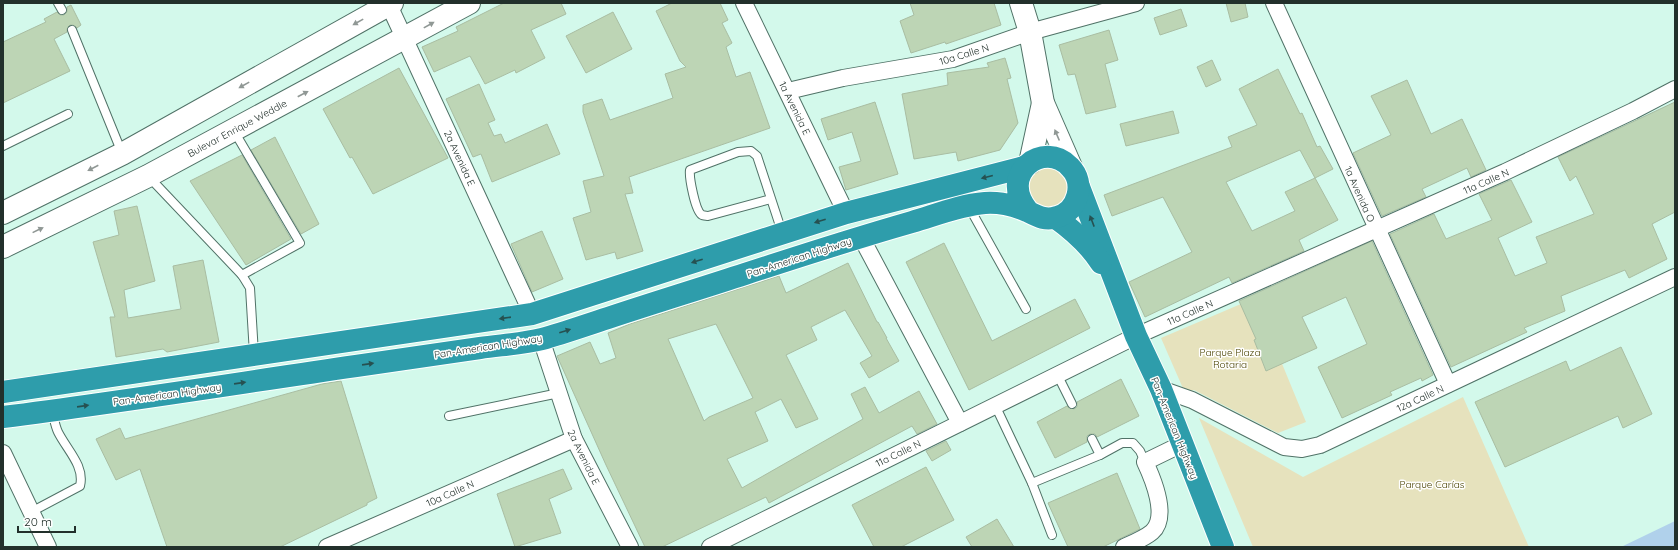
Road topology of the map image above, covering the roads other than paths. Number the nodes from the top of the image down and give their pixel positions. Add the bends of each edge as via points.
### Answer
1 (469, 3) edge
2 (744, 3) edge
3 (1021, 3) edge
4 (1136, 3) edge
5 (1274, 3) edge
6 (389, 4) edge
7 (72, 30) dead end
8 (1030, 32) junction
9 (405, 39) junction
10 (1675, 89) edge
11 (788, 91) junction
12 (1043, 103) junction
13 (68, 114) dead end
14 (234, 130) junction
15 (3, 146) edge
16 (122, 154) junction
17 (1027, 165) junction
18 (148, 176) junction
19 (1075, 177) junction
20 (771, 199) junction
21 (968, 206) junction
22 (6, 210) edge
23 (1028, 211) junction
24 (846, 213) junction
25 (1056, 218) junction
26 (1376, 230) junction
27 (783, 233) junction
28 (861, 237) junction
29 (3, 248) edge
30 (242, 275) junction
31 (646, 277) junction
32 (1675, 277) edge
33 (655, 303) junction
34 (1026, 309) dead end
35 (1126, 310) junction
36 (532, 314) junction
37 (1136, 336) junction
38 (541, 339) junction
39 (254, 355) junction
40 (1057, 374) junction
41 (1448, 384) junction
42 (1161, 390) junction
43 (3, 392) edge
44 (559, 393) junction
45 (1072, 404) dead end
46 (995, 405) junction
47 (52, 411) junction
48 (449, 416) dead end
49 (3, 417) edge
50 (960, 423) junction
51 (574, 439) junction
52 (1092, 440) dead end
53 (1182, 444) junction
54 (3, 453) edge
55 (1100, 455) junction
56 (1145, 462) junction
57 (1032, 483) junction
58 (31, 512) junction
59 (1052, 535) dead end
60 (48, 547) edge
61 (327, 547) edge
62 (630, 547) edge
63 (710, 547) edge
64 (1124, 547) edge
65 (1223, 547) edge

9 -> 1 street, Bulevar Enrique Weddle
2 - 11 street, 1a Avenida E
3 - 8 street
4 - 8 street, 10a Calle N
5 - 26 street, 1a Avenida O
6 - 9 street, 2a Avenida E
6 -> 16 street
7 - 16 lane
8 - 11 street, 10a Calle N via 952,58
8 - 12 street
14 -> 9 street, Bulevar Enrique Weddle
9 - 36 street, 2a Avenida E
10 - 26 street, 11a Calle N via 1512,169
11 - 24 street, 1a Avenida E
12 - 17 street
19 -> 12 street
13 - 15 lane
14 - 18 street, Bulevar Enrique Weddle
14 - 30 lane via 300,243
16 -> 22 street
17 - 19 highway via 1040,158 1051,157 1062,160
17 - 23 highway via 1017,185 1017,195
17 -> 24 highway
29 -> 18 street, Bulevar Enrique Weddle
18 - 30 lane
19 - 25 highway via 1078,197 1065,214
35 -> 19 highway, Pan-American Highway
20 - 20 lane via 757,156 751,151 738,152 690,170 689,177 702,215 708,216
20 - 27 lane
21 - 23 highway, Pan-American Highway via 987,202 1006,204
21 - 28 highway, Pan-American Highway
21 - 34 lane
23 - 25 highway via 1046,219
24 -> 27 highway
25 - 35 highway, Pan-American Highway via 1093,249
26 - 37 street, 11a Calle N
26 - 41 street, 1a Avenida O
27 -> 31 highway
28 - 33 highway, Pan-American Highway
28 - 50 street
30 - 39 lane via 250,288
31 - 33 highway
31 - 36 highway
32 - 41 street, 12a Calle N
38 -> 33 highway, Pan-American Highway
35 - 37 highway, Pan-American Highway
36 -> 39 highway
37 - 40 street, 11a Calle N
37 - 42 highway, Pan-American Highway
38 - 44 street, 2a Avenida E
47 -> 38 highway, Pan-American Highway
39 - 43 highway
40 - 45 lane
40 - 46 street, 11a Calle N
41 - 42 street, 12a Calle N via 1320,445 1302,449 1284,447 1192,400
42 - 53 highway, Pan-American Highway
44 - 48 lane
44 - 51 street, 2a Avenida E
46 - 50 street, 11a Calle N
46 - 57 lane
47 - 49 highway, Pan-American Highway
47 - 58 lane via 58,432 80,469 82,478 80,486
50 - 63 street, 11a Calle N
51 - 61 street, 10a Calle N
51 - 62 street, 2a Avenida E
52 - 55 lane
53 - 56 street
53 - 65 highway, Pan-American Highway
54 - 58 street
55 - 56 lane via 1122,443 1133,443
55 - 57 lane
56 - 64 street via 1156,486 1160,518 1151,532
57 - 59 lane
58 - 60 street

